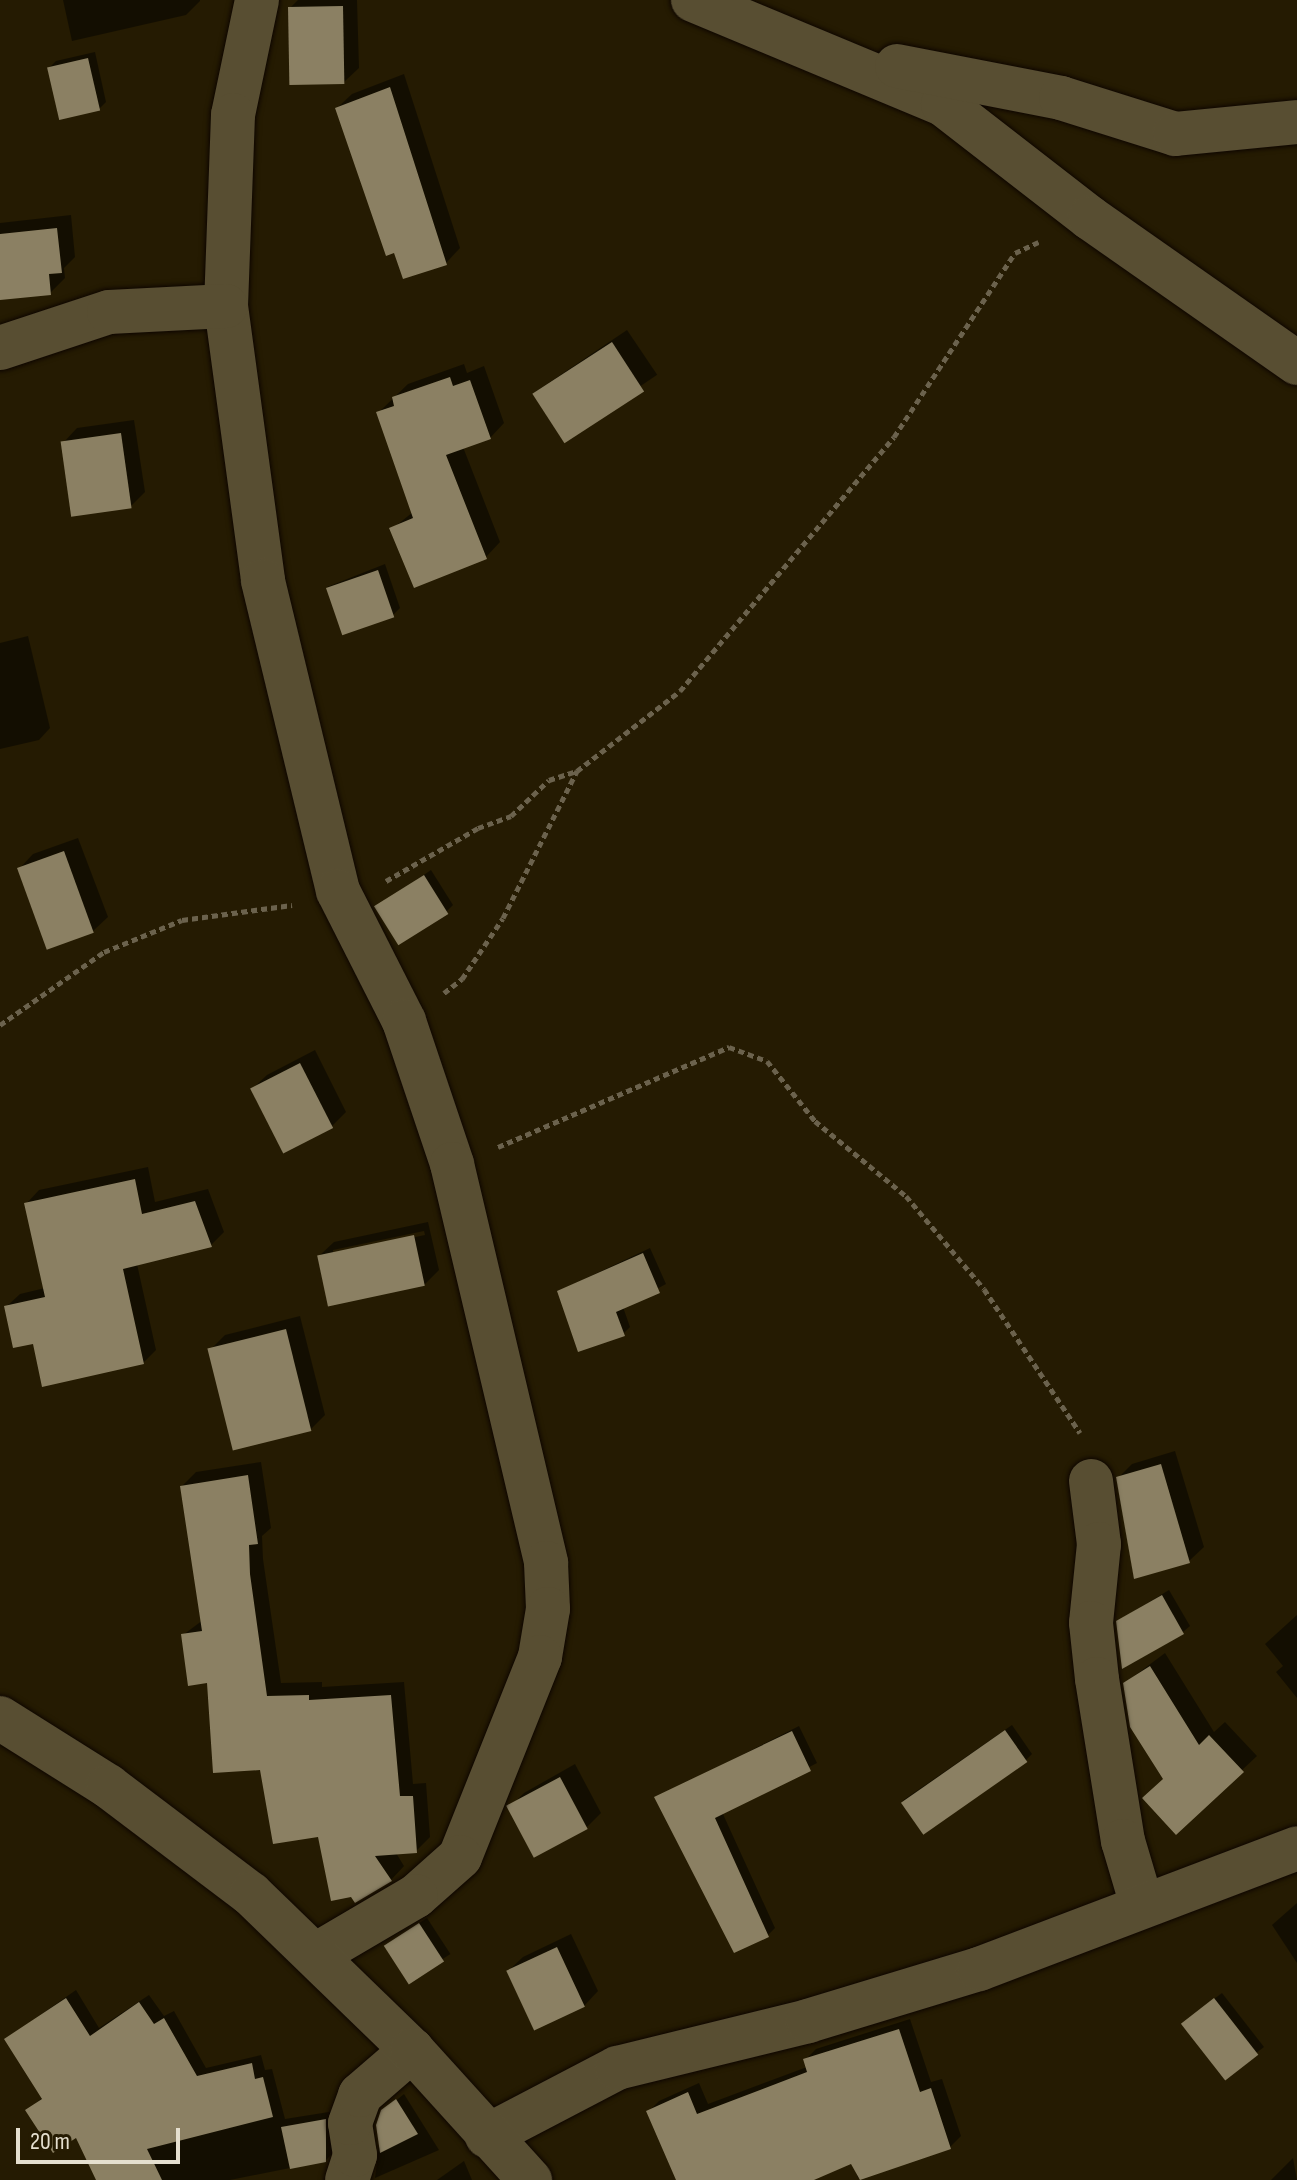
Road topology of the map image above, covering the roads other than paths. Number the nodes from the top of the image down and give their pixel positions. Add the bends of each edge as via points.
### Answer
1 (257, 0) edge
2 (693, 0) edge
3 (829, 55) junction
4 (1297, 122) edge
5 (226, 306) junction
6 (0, 348) edge
7 (1297, 363) edge
8 (1091, 1481) road end
9 (0, 1718) edge
10 (1297, 1848) edge
11 (1142, 1905) junction
12 (317, 1954) junction
13 (412, 2050) junction
14 (487, 2136) junction
15 (347, 2180) edge
16 (530, 2180) edge

1 - 5 street via 233,115
2 - 3 street
3 - 4 street via 1061,98 1175,134
3 - 7 street via 943,104 1090,218
5 - 6 street via 109,312
5 - 12 street via 263,581 292,711 338,891 404,1021 452,1164 546,1563 548,1609 540,1657 460,1857 416,1896
8 - 11 street via 1099,1544 1091,1623 1097,1679 1123,1841
9 - 12 street via 108,1786 251,1894
10 - 11 street
11 - 14 street via 979,1969 808,2021 617,2068
12 - 13 street
13 - 14 street
13 - 15 street via 360,2095 350,2123 355,2155
14 - 16 street

